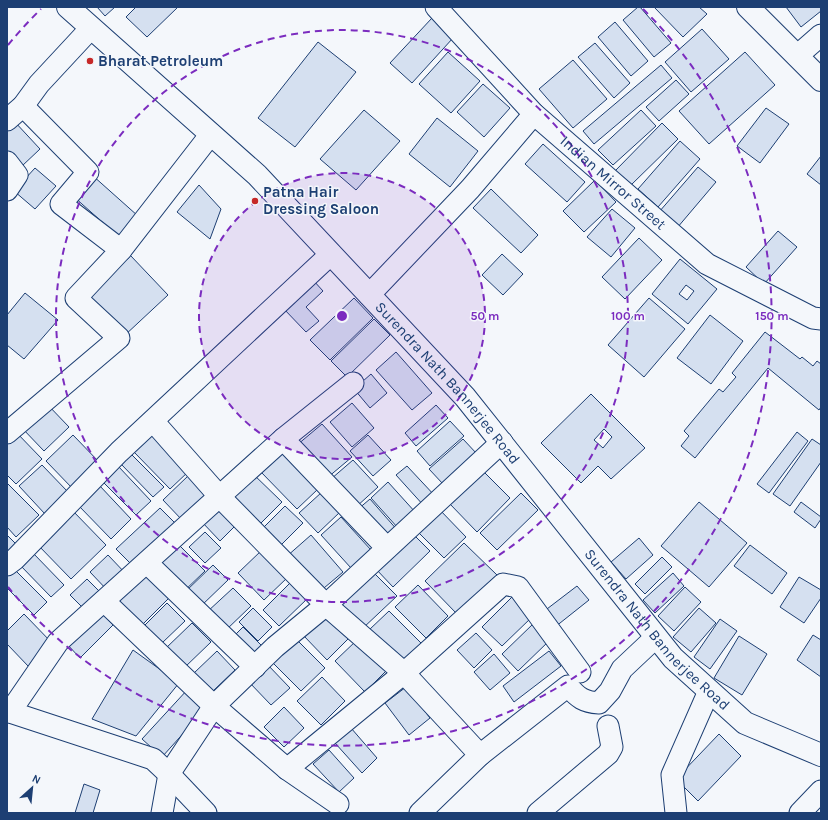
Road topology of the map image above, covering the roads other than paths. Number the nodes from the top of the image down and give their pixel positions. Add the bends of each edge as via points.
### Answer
1 (68, 7) edge
2 (436, 7) edge
3 (748, 7) edge
4 (92, 28) junction
5 (821, 34) edge
6 (796, 56) junction
7 (821, 80) edge
8 (23, 106) junction
9 (534, 114) junction
10 (7, 120) edge
11 (211, 134) junction
12 (7, 162) edge
13 (7, 190) edge
14 (120, 250) junction
15 (331, 254) junction
16 (370, 295) junction
17 (821, 319) edge
18 (353, 383) dead end
19 (152, 421) junction
20 (7, 433) edge
21 (283, 439) junction
22 (502, 442) junction
23 (220, 497) junction
24 (387, 548) junction
25 (147, 563) junction
26 (7, 565) edge
27 (104, 601) junction
28 (326, 605) junction
29 (656, 638) junction
30 (254, 667) junction
31 (580, 672) dead end
32 (404, 673) junction
33 (709, 691) junction
34 (214, 706) junction
35 (9, 711) edge
36 (608, 726) dead end
37 (480, 755) junction
38 (821, 755) edge
39 (287, 769) junction
40 (169, 774) junction
41 (821, 791) edge
42 (338, 804) dead end
43 (162, 813) edge
44 (206, 813) edge
45 (420, 813) edge
46 (538, 813) edge
47 (676, 813) edge
48 (800, 813) edge

1 - 4 main road, Surendra Nath Bannerjee Road
2 - 9 street, Indian Mirror Street
3 - 6 main road
4 - 8 street via 39,84
4 - 11 main road, Surendra Nath Bannerjee Road
5 - 6 street
6 - 7 main road
8 - 10 street
8 - 14 street via 88,172 61,204
9 - 16 street via 470,189
9 - 17 street, Indian Mirror Street via 707,264 812,318
11 - 14 street
11 - 15 main road, Surendra Nath Bannerjee Road via 257,175
12 - 13 street via 17,175
14 - 20 street via 76,298 118,338
15 - 16 main road, Surendra Nath Bannerjee Road
15 - 19 street
16 - 22 main road, Surendra Nath Bannerjee Road via 465,397
18 - 21 street
19 - 23 street
19 - 26 street
21 - 23 street
21 - 24 street
22 - 24 street
22 - 29 main road, Surendra Nath Bannerjee Road
23 - 25 street
23 - 28 street
24 - 28 street
25 - 27 street
25 - 30 street
27 - 34 street
27 - 35 street via 58,642
28 - 30 street
28 - 32 street
29 - 33 main road, Surendra Nath Bannerjee Road via 673,658
29 - 37 street via 622,669 610,691 599,703 587,702 568,686
30 - 34 street
31 - 32 street via 518,586 503,584
32 - 37 street
32 - 39 street
33 - 38 main road, Surendra Nath Bannerjee Road via 745,723
33 - 47 street via 672,775
34 - 39 street
34 - 40 street
35 - 40 street via 153,760
36 - 46 street via 612,747 608,754
37 - 45 street
39 - 42 street
40 - 43 street
40 - 44 street
41 - 48 street

